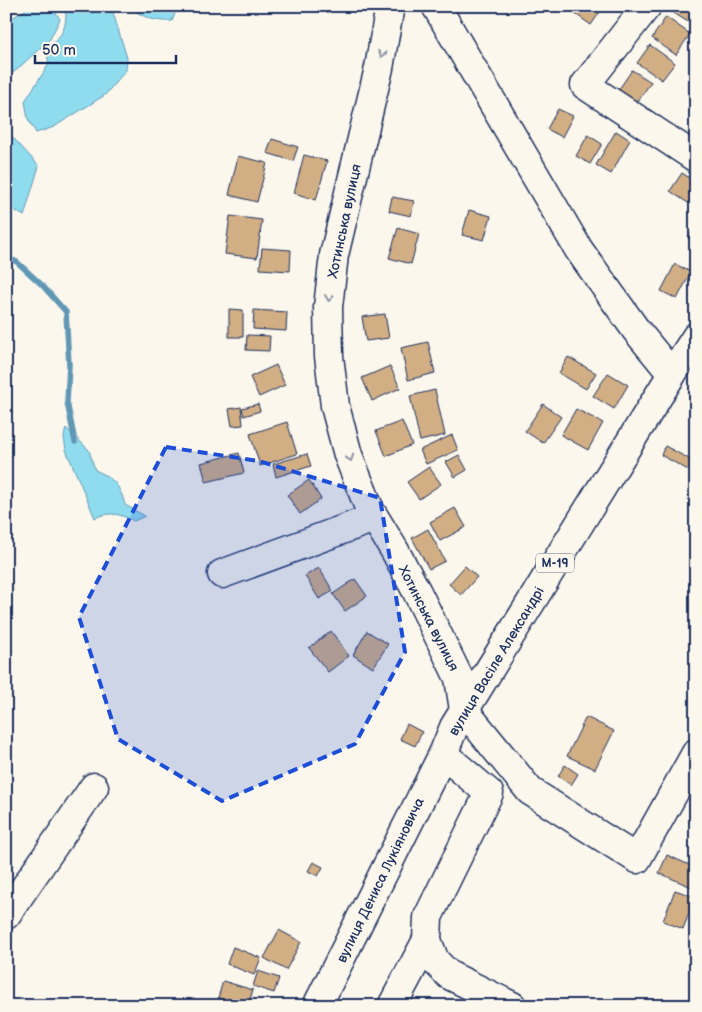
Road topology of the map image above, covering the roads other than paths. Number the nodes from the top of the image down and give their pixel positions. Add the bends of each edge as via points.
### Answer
1 (390, 6) edge
2 (436, 6) edge
3 (647, 6) edge
4 (696, 158) edge
5 (696, 337) edge
6 (672, 374) junction
7 (374, 518) junction
8 (222, 574) dead end
9 (464, 710) junction
10 (696, 753) edge
11 (443, 754) junction
12 (94, 787) dead end
13 (6, 915) edge
14 (427, 940) junction
15 (317, 1006) edge
16 (392, 1006) edge
17 (512, 1006) edge

1 -> 7 main road, Хотинська вулиця via 379,68 334,255 328,307 335,406 348,455
2 - 6 main road via 578,250
3 - 4 main road via 585,85
5 - 6 main road, вулиця Васіле Александрі
6 - 9 main road, вулиця Васіле Александрі / М-19
7 - 8 main road
7 - 9 main road, Хотинська вулиця via 417,592 459,678
9 - 10 main road via 530,791 637,859
9 - 11 main road, вулиця Васіле Александрі / М-19
11 - 14 main road via 489,793 428,917
11 - 15 main road, вулиця Дениса Лукіяновича / М-19
12 - 13 main road
14 - 16 main road
14 - 17 main road via 435,961 449,976

